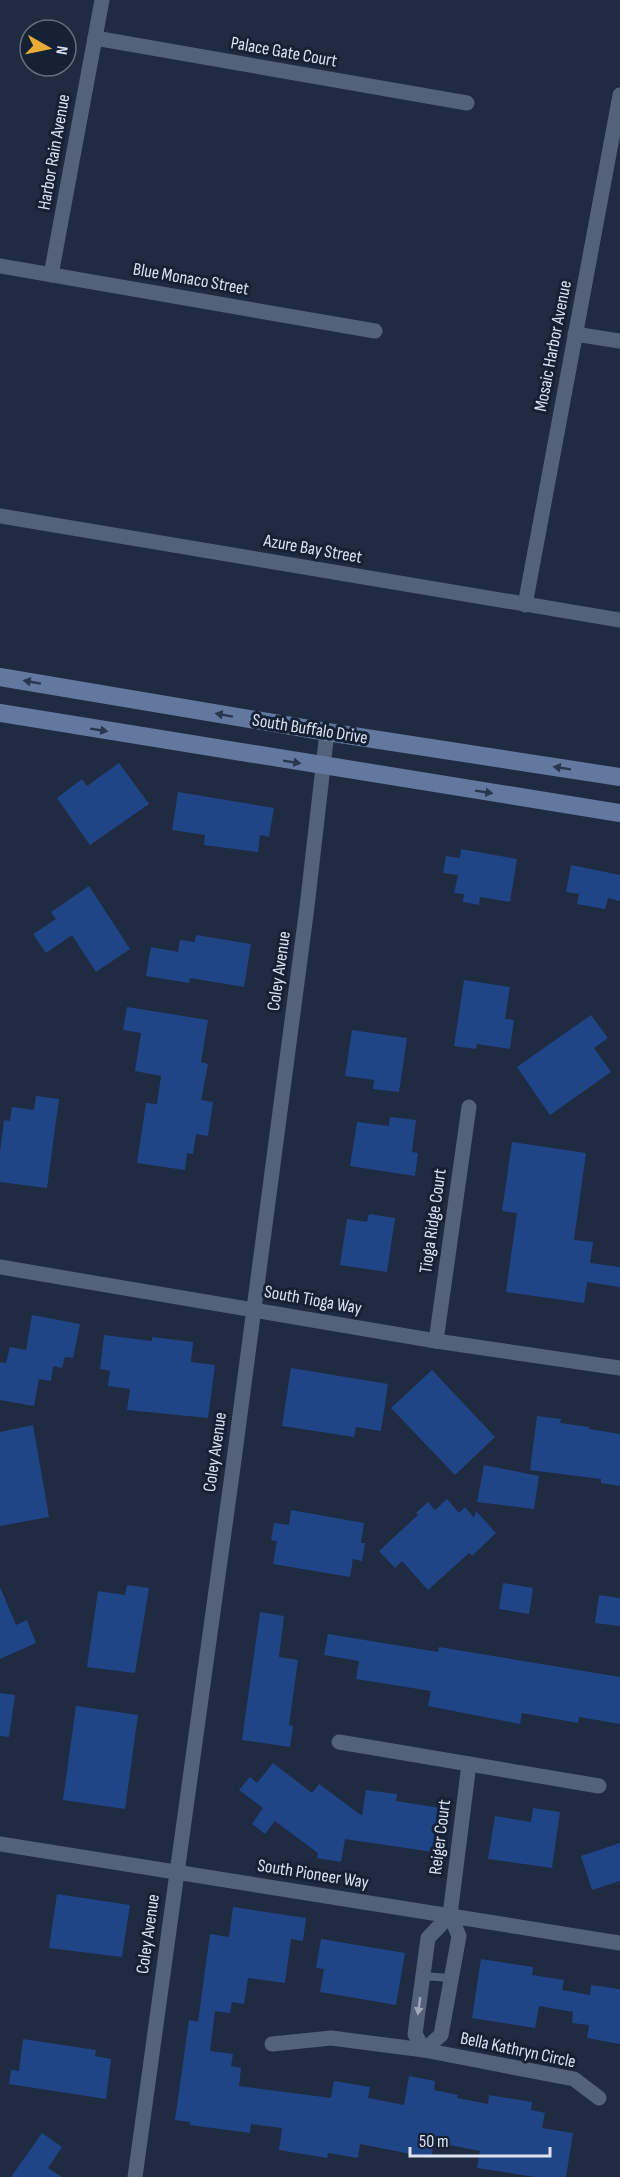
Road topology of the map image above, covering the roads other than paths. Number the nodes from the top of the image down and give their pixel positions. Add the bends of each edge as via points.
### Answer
1 (102, 0) edge
2 (94, 39) junction
3 (620, 95) edge
4 (467, 103) dead end
5 (0, 266) edge
6 (51, 275) junction
7 (375, 331) dead end
8 (575, 334) junction
9 (620, 341) edge
10 (0, 516) edge
11 (525, 605) junction
12 (620, 620) edge
13 (0, 677) edge
14 (0, 713) edge
15 (327, 732) junction
16 (323, 767) junction
17 (620, 777) edge
18 (620, 813) edge
19 (470, 1107) dead end
20 (0, 1267) edge
21 (253, 1309) junction
22 (435, 1341) junction
23 (620, 1368) edge
24 (339, 1742) dead end
25 (469, 1764) junction
26 (600, 1786) dead end
27 (0, 1844) edge
28 (177, 1872) junction
29 (450, 1916) junction
30 (620, 1943) edge
31 (423, 1976) junction
32 (450, 1978) junction
33 (273, 2044) dead end
34 (424, 2050) junction
35 (600, 2098) dead end
36 (135, 2177) edge

1 - 2 street, Harbor Rain Avenue
2 - 4 street, Palace Gate Court
2 - 6 street, Harbor Rain Avenue
3 - 8 street, Mosaic Harbor Avenue
5 - 6 street, Blue Monaco Street
6 - 7 street, Blue Monaco Street
8 - 9 street
8 - 11 street, Mosaic Harbor Avenue
10 - 11 street, Azure Bay Street
11 - 12 street, Azure Bay Street
15 -> 13 main road, South Buffalo Drive
14 -> 16 main road, South Buffalo Drive
15 - 16 street, Coley Avenue
17 -> 15 main road, South Buffalo Drive
16 -> 18 main road, South Buffalo Drive
16 - 21 street, Coley Avenue
19 - 22 street, Tioga Ridge Court
20 - 21 street, South Tioga Way
21 - 22 street, South Tioga Way
21 - 28 street, Coley Avenue
22 - 23 street, South Tioga Way
24 - 25 street
25 - 26 street
25 - 29 street, Reiger Court
27 - 28 street, South Pioneer Way
28 - 29 street, South Pioneer Way
28 - 36 street, Coley Avenue
29 - 30 street, South Pioneer Way
29 - 31 street via 428,1938
29 - 32 street, Bella Kathryn Circle via 459,1936
31 - 32 lane
31 -> 34 street via 415,2034
32 - 34 street, Bella Kathryn Circle via 441,2035
33 - 34 street, Bella Kathryn Circle via 331,2038
34 - 35 street, Bella Kathryn Circle via 574,2079

